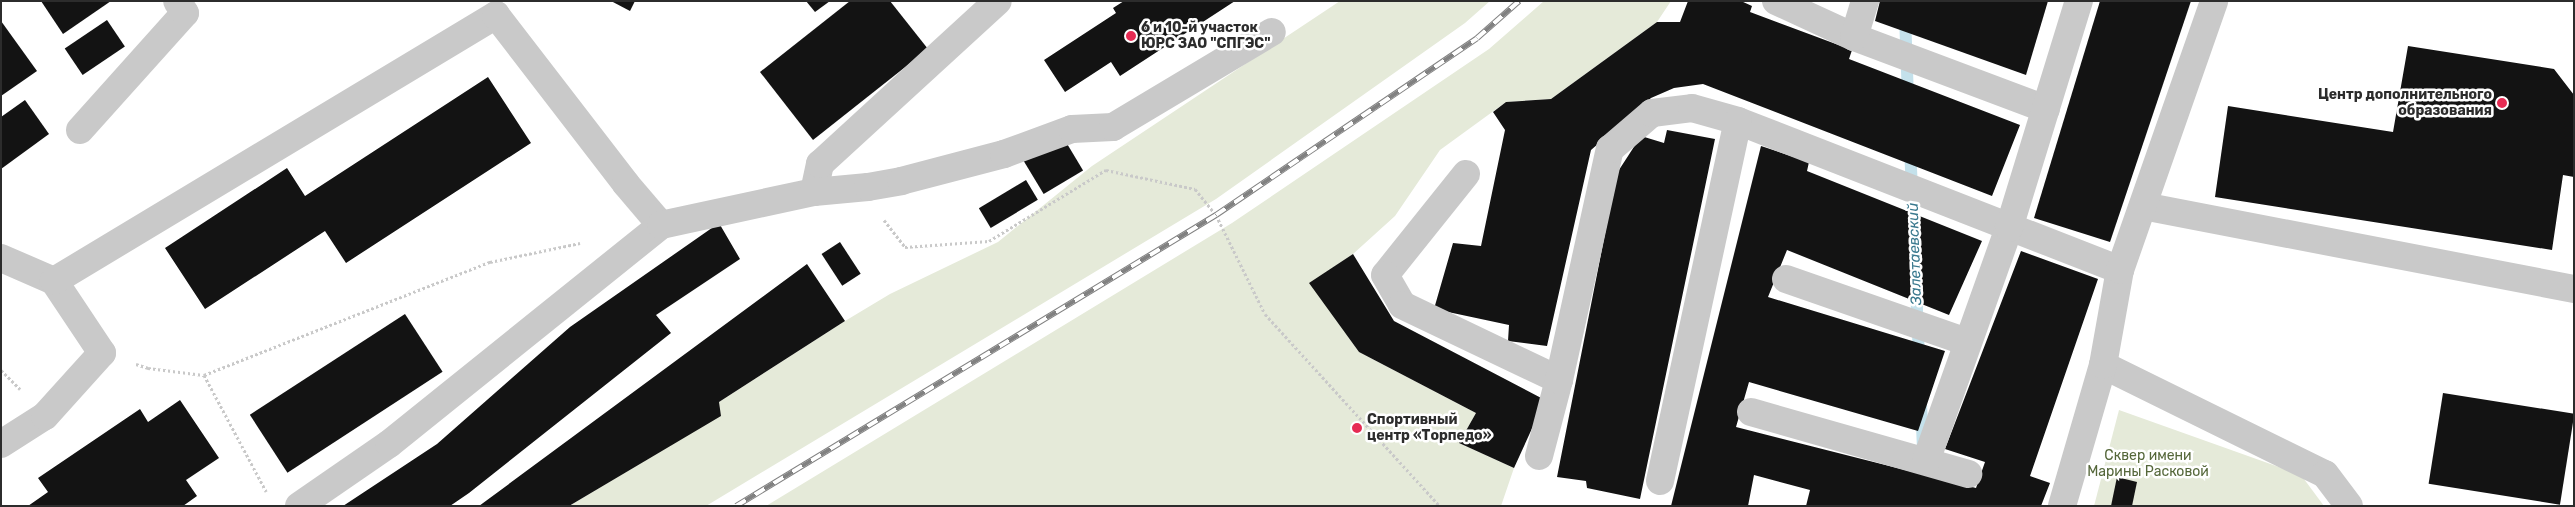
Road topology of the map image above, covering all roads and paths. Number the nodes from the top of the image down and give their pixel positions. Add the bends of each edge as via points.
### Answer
1 (177, 1) edge
2 (998, 1) edge
3 (1776, 1) edge
4 (1865, 1) edge
5 (2078, 1) edge
6 (2214, 1) edge
7 (1272, 32) dead end
8 (1854, 37) junction
9 (2046, 108) junction
10 (1738, 121) junction
11 (80, 130) dead end
12 (1466, 174) dead end
13 (868, 187) junction
14 (814, 192) junction
15 (2143, 206) junction
16 (661, 225) junction
17 (2009, 228) junction
18 (585, 242) dead end
19 (1, 258) edge
20 (2120, 270) junction
21 (1786, 279) dead end
22 (54, 281) junction
23 (2574, 289) edge
24 (1967, 342) junction
25 (102, 353) junction
26 (2103, 365) junction
27 (204, 375) junction
28 (1559, 380) junction
29 (1751, 412) dead end
30 (1, 444) edge
31 (1539, 456) dead end
32 (1926, 461) junction
33 (1968, 474) dead end
34 (1660, 481) dead end
35 (269, 497) dead end
36 (298, 506) edge
37 (1440, 506) edge
38 (2062, 506) edge
39 (2348, 506) edge

1 - 11 lane via 185,13
2 - 14 lane via 820,164
3 - 8 lane
4 - 8 lane
5 - 9 lane
6 - 15 lane
7 - 13 lane via 1113,127 1072,129 1004,154
8 - 9 lane
9 - 17 lane
10 - 17 lane
10 - 28 lane via 1692,108 1652,113 1610,148
10 - 34 lane
12 - 28 lane via 1385,275 1402,305
13 - 14 lane
13 - 37 path via 870,202 905,246 989,241 1106,170 1195,188 1216,215 1265,314
14 - 16 lane
15 - 20 lane
15 - 23 lane
16 - 22 lane via 496,15
16 - 36 lane via 389,444
17 - 20 lane
17 - 24 lane
18 - 27 path via 490,262
19 - 22 lane
20 - 26 lane
21 - 24 lane
22 - 25 lane
24 - 32 lane
25 - 27 path via 148,368
25 - 30 lane via 45,416
26 - 38 lane
26 - 39 lane via 2325,474
27 - 35 path
28 - 31 lane
29 - 32 lane
32 - 33 lane

